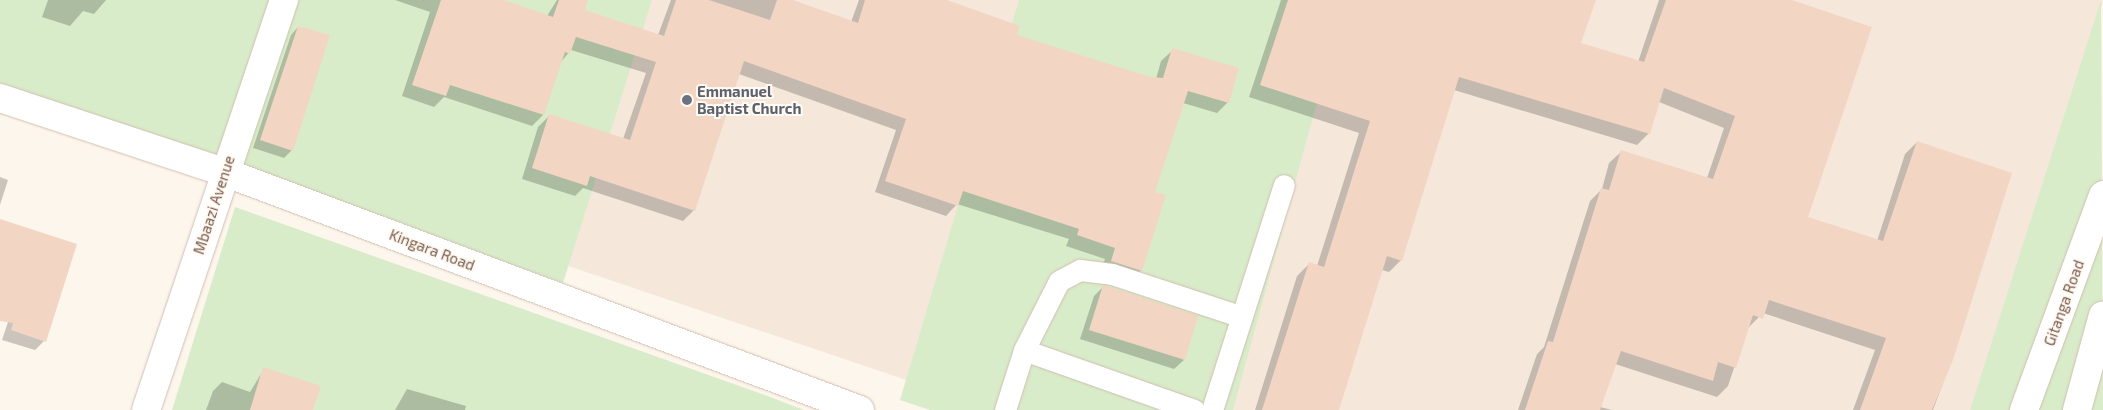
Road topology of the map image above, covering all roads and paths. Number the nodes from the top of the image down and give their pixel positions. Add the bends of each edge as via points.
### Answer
1 (284, 0) edge
2 (0, 98) edge
3 (224, 172) junction
4 (1284, 185) dead end
5 (2103, 195) edge
6 (2103, 315) edge
7 (1240, 316) junction
8 (1024, 350) junction
9 (146, 410) edge
10 (860, 410) edge
11 (1005, 410) edge
12 (1194, 410) edge
13 (1212, 410) edge
14 (2024, 410) edge
15 (2077, 410) edge

1 - 3 main road, Mbaazi Avenue
2 - 3 main road, Kingara Road
3 - 9 main road, Mbaazi Avenue
3 - 10 main road, Kingara Road
4 - 7 lane
5 - 14 main road, Gitanga Road
6 - 15 main road
7 - 8 lane via 1112,274 1080,270 1059,281
7 - 13 lane
8 - 11 lane
8 - 12 lane

